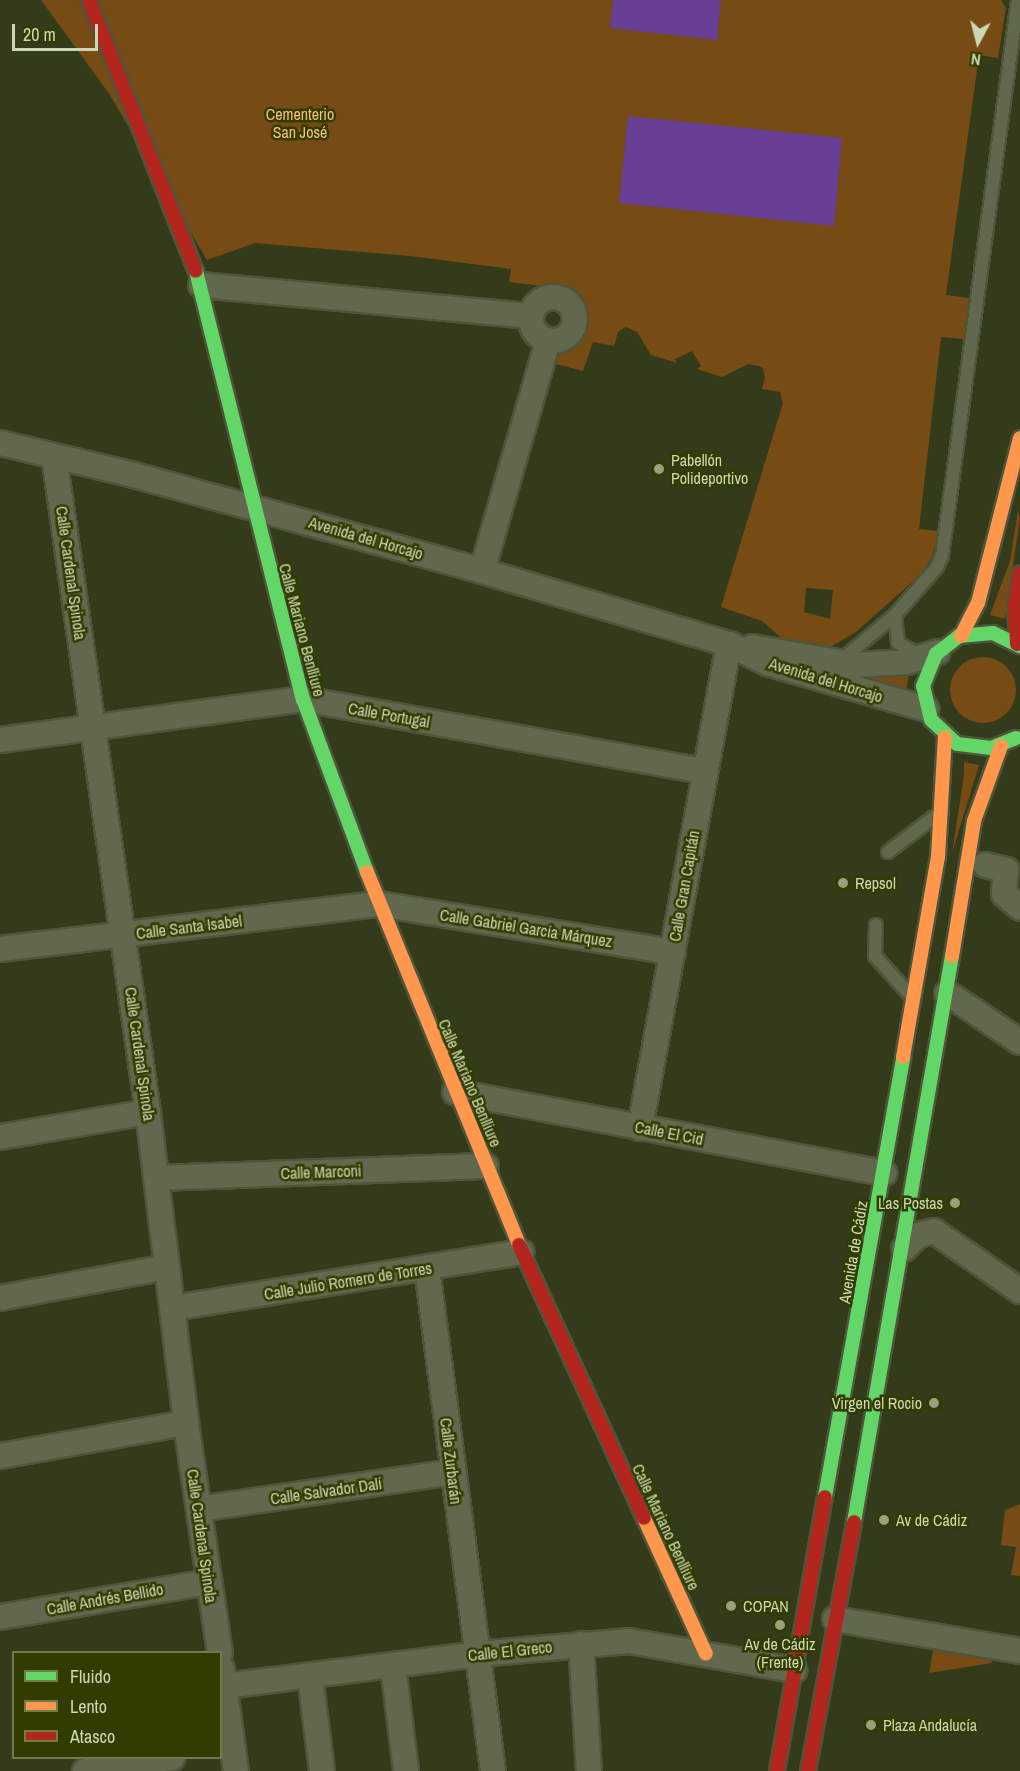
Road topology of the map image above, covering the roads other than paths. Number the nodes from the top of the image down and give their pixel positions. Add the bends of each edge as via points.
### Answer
1 (88, 0) edge
2 (1018, 0) edge
3 (201, 285) junction
4 (531, 316) junction
5 (548, 341) junction
6 (1020, 438) edge
7 (0, 443) edge
8 (54, 456) junction
9 (253, 507) junction
10 (482, 571) junction
11 (1020, 573) edge
12 (895, 615) junction
13 (961, 636) junction
14 (729, 644) junction
15 (1018, 645) edge
16 (932, 654) junction
17 (840, 661) junction
18 (303, 699) junction
19 (926, 709) junction
20 (94, 728) junction
21 (1020, 735) edge
22 (945, 737) junction
23 (0, 740) edge
24 (1001, 746) junction
25 (704, 771) junction
26 (943, 804) junction
27 (888, 852) dead end
28 (986, 865) dead end
29 (379, 904) junction
30 (1020, 908) edge
31 (876, 925) dead end
32 (123, 935) junction
33 (0, 949) edge
34 (673, 952) junction
35 (947, 993) junction
36 (912, 1007) junction
37 (1020, 1042) edge
38 (455, 1092) junction
39 (148, 1112) junction
40 (640, 1128) junction
41 (0, 1137) edge
42 (486, 1166) junction
43 (884, 1173) junction
44 (156, 1178) junction
45 (904, 1249) junction
46 (522, 1252) junction
47 (167, 1267) junction
48 (427, 1269) junction
49 (1020, 1291) edge
50 (0, 1298) edge
51 (173, 1308) junction
52 (186, 1424) junction
53 (0, 1456) edge
54 (452, 1472) junction
55 (199, 1509) junction
56 (209, 1582) junction
57 (0, 1617) edge
58 (835, 1619) junction
59 (581, 1644) junction
60 (220, 1651) edge
61 (1020, 1651) edge
62 (478, 1654) junction
63 (706, 1654) junction
64 (393, 1666) junction
65 (222, 1670) edge
66 (794, 1670) junction
67 (310, 1676) junction
68 (225, 1686) junction
69 (230, 1756) edge
70 (165, 1759) edge
71 (86, 1771) edge
72 (322, 1771) edge
73 (406, 1771) edge
74 (493, 1771) edge
75 (589, 1771) edge
76 (777, 1771) edge
77 (808, 1771) edge

1 - 3 main road, Calle Mariano Benlliure
2 - 12 lane via 942,556
3 - 4 street
3 - 9 main road, Calle Mariano Benlliure
4 - 5 street via 536,335
4 - 5 street via 537,304 550,298 569,304 575,317 572,330 561,340
5 - 10 street
6 - 13 main road via 978,603
7 - 8 street, Avenida del Horcajo
8 - 9 street, Avenida del Horcajo
8 - 20 street, Calle Cardenal Spinola
9 - 10 street, Avenida del Horcajo
9 - 18 main road, Calle Mariano Benlliure
10 - 14 street, Avenida del Horcajo
11 - 15 main road via 1015,606
12 - 16 lane via 898,643 908,652
12 - 17 lane
13 - 15 main road via 990,633
13 - 16 main road
14 - 17 street, Avenida del Horcajo
14 - 19 street, Avenida del Horcajo via 767,663
14 - 25 street, Calle Gran Capitán
16 - 17 street, Avenida del Horcajo via 880,665
16 - 19 main road via 924,680
18 - 20 street, Calle Portugal
18 - 25 street, Calle Portugal
18 - 29 main road, Calle Mariano Benlliure
19 - 22 main road
20 - 23 street, Calle Portugal
20 - 32 street, Calle Cardenal Spinola
21 - 24 main road
22 - 24 main road via 970,748
22 - 26 main road, Avenida de Cádiz
24 - 35 main road via 976,810
25 - 34 street, Calle Gran Capitán
26 - 27 lane via 917,832
26 - 36 main road, Avenida de Cádiz
28 - 30 street via 1006,870 1004,894
29 - 32 street, Calle Santa Isabel
29 - 34 street, Calle Gabriel García Márquez
29 - 38 main road, Calle Mariano Benlliure
31 - 36 lane via 875,956 906,989
32 - 33 street, Calle Santa Isabel
32 - 39 street, Calle Cardenal Spinola
34 - 40 street, Calle Gran Capitán
35 - 37 street
35 - 45 main road
36 - 43 main road, Avenida de Cádiz
38 - 40 street, Calle El Cid
38 - 42 main road, Calle Mariano Benlliure
39 - 41 street
39 - 44 street, Calle Cardenal Spinola
40 - 43 street, Calle El Cid
42 - 44 street, Calle Marconi
42 - 46 main road, Calle Mariano Benlliure
43 - 66 main road, Avenida de Cádiz
44 - 47 street, Calle Cardenal Spinola
45 - 49 street via 918,1235 934,1231
45 - 58 main road
46 - 48 street, Calle Julio Romero de Torres
46 - 63 main road, Calle Mariano Benlliure
47 - 50 street
47 - 51 street, Calle Cardenal Spinola
48 - 51 street, Calle Julio Romero de Torres
48 - 54 street, Calle Zurbarán
51 - 52 street, Calle Cardenal Spinola
52 - 53 street
52 - 55 street, Calle Cardenal Spinola
54 - 55 street, Calle Salvador Dalí
54 - 62 street, Calle Zurbarán
55 - 56 street, Calle Cardenal Spinola
56 - 57 street, Calle Andrés Bellido
56 - 60 street, Calle Cardenal Spinola
58 - 61 street
58 - 77 main road
59 - 62 street, Calle El Greco
59 - 63 street, Calle El Greco via 629,1641
59 - 75 street
62 - 64 street, Calle El Greco
62 - 74 street, Calle Zurbarán
63 - 66 street, Calle El Greco
64 - 67 street, Calle El Greco
64 - 73 street
65 - 68 street
66 - 76 main road, Avenida de Cádiz
67 - 68 street, Calle El Greco
67 - 72 street
68 - 69 street
70 - 71 street

